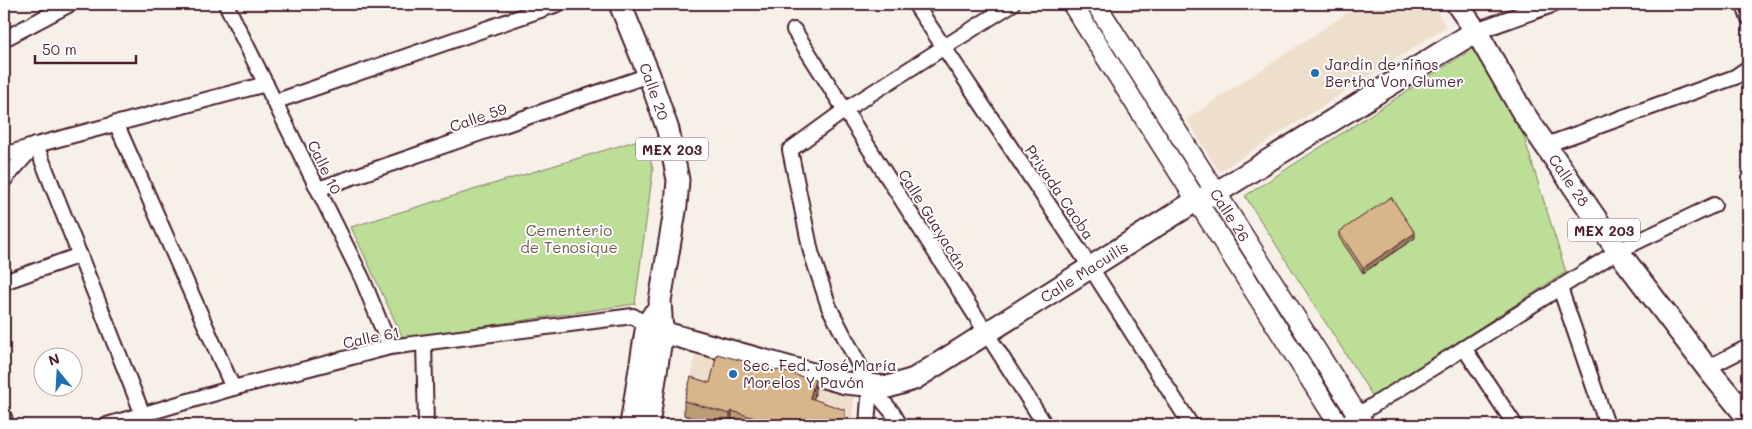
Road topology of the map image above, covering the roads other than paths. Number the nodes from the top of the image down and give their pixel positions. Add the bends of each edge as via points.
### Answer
1 (70, 4) edge
2 (226, 4) edge
3 (558, 4) edge
4 (620, 4) edge
5 (915, 4) edge
6 (1012, 4) edge
7 (1072, 4) edge
8 (1096, 4) edge
9 (1457, 4) edge
10 (1552, 4) edge
11 (1744, 4) edge
12 (1748, 17) edge
13 (794, 30) dead end
14 (1476, 31) junction
15 (4, 39) edge
16 (944, 47) junction
17 (1748, 68) edge
18 (649, 75) junction
19 (266, 84) junction
20 (274, 102) junction
21 (845, 110) junction
22 (116, 123) junction
23 (36, 144) junction
24 (1546, 145) junction
25 (4, 155) edge
26 (4, 180) edge
27 (318, 189) junction
28 (1207, 197) junction
29 (1714, 205) dead end
30 (1618, 251) junction
31 (80, 255) junction
32 (1091, 268) junction
33 (4, 282) edge
34 (1560, 288) junction
35 (655, 328) junction
36 (987, 334) junction
37 (424, 343) junction
38 (390, 347) junction
39 (1748, 347) edge
40 (1464, 348) junction
41 (1707, 368) junction
42 (870, 386) junction
43 (233, 388) junction
44 (143, 414) junction
45 (4, 418) edge
46 (1748, 418) edge
47 (1350, 423) edge
48 (6, 425) edge
49 (107, 425) edge
50 (426, 425) edge
51 (630, 425) edge
52 (648, 425) edge
53 (867, 425) edge
54 (900, 425) edge
55 (1045, 425) edge
56 (1191, 425) edge
57 (1514, 425) edge
58 (1607, 425) edge

1 - 15 street
2 - 19 street, Calle 10
3 - 20 street
4 - 18 main road, Calle 20 / MEX 203
5 - 16 street, Privada Caoba
6 - 16 street
7 - 28 main road, Calle 26
8 - 28 main road, Calle 26
9 - 14 main road, Calle 28 / MEX 203
10 - 14 street
11 - 12 street
13 - 21 street, Calle Guayacán
14 - 24 main road, Calle 28 / MEX 203 via 1522,111
14 - 28 main road, Calle Macuilis
16 - 21 street
16 - 32 street, Privada Caoba
17 - 24 street via 1734,77
18 - 27 street, Calle 59
18 - 35 main road, Calle 20 / MEX 203 via 668,130 678,180
19 - 20 street, Calle 10
19 - 22 street
20 - 27 street, Calle 10
21 - 36 street, Calle Guayacán
21 - 42 street via 790,150 811,252 829,307
22 - 23 street
22 - 43 street
23 - 25 street
23 - 26 street
23 - 31 street
24 - 30 main road, Calle 28 / MEX 203
27 - 38 street, Calle 10 via 362,278
28 - 32 main road, Calle Macuilis
28 - 47 main road, Calle 26
29 - 30 street
30 - 34 street
30 - 41 main road, Calle 28 / MEX 203
31 - 33 street
31 - 44 street
32 - 36 main road, Calle Macuilis
32 - 56 street, Privada Caoba
34 - 40 street
34 - 58 street
35 - 37 street, Calle 61 via 633,316
35 - 42 main road, Calle Macuilis via 845,383
35 - 51 main road, Calle 20 / MEX 203
35 - 52 main road, Calle 20 / MEX 203
36 - 42 main road, Calle Macuilis via 914,380 888,387
36 - 55 street, Calle Guayacán
37 - 38 street, Calle 61
37 - 50 street
38 - 43 street, Calle 61
39 - 41 street
40 - 47 street
40 - 57 street
41 - 46 main road, Calle 28 / MEX 203
42 - 53 street
42 - 54 street
43 - 44 street, Calle 61
44 - 49 street, Calle 61
45 - 48 street

